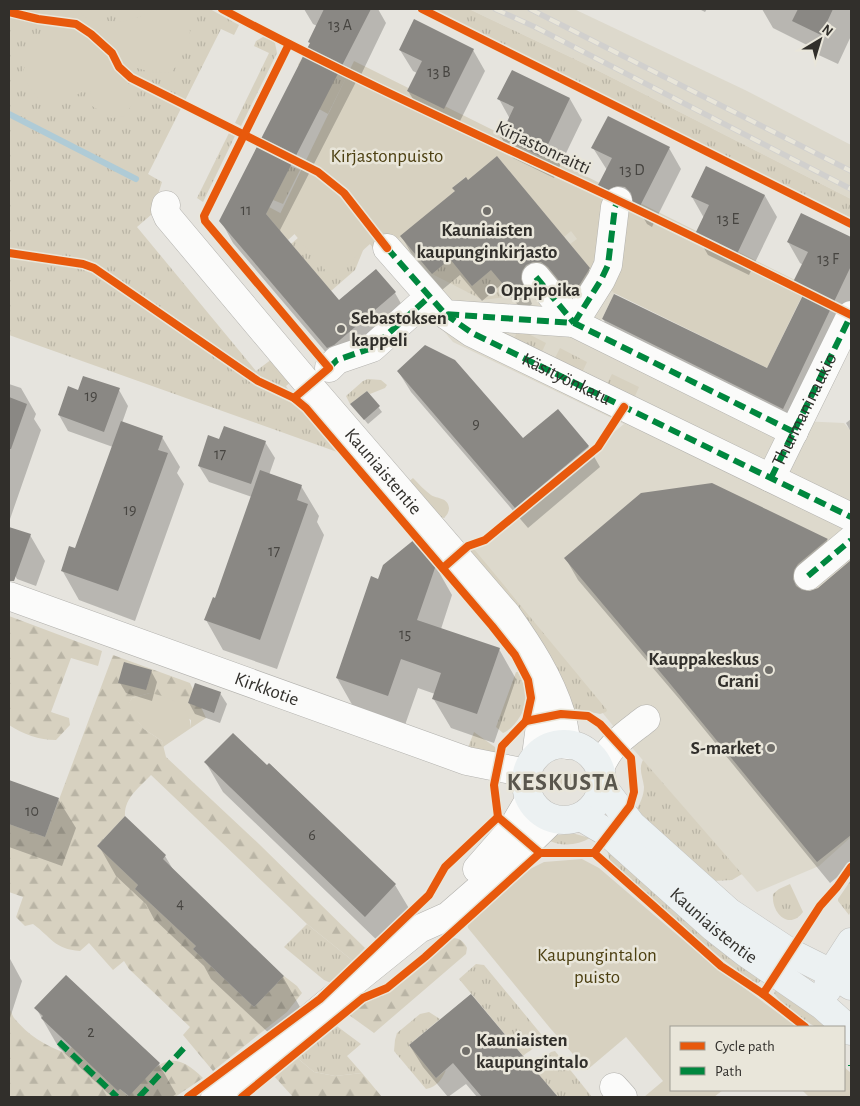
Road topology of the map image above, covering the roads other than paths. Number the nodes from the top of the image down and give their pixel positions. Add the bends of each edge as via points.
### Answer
1 (618, 201) dead end
2 (166, 205) dead end
3 (387, 248) dead end
4 (536, 277) dead end
5 (437, 306) junction
6 (851, 315) edge
7 (574, 323) junction
8 (328, 368) dead end
9 (794, 432) junction
10 (771, 478) junction
11 (851, 517) edge
12 (851, 540) edge
13 (808, 576) dead end
14 (9, 596) edge
15 (544, 672) junction
16 (646, 719) dead end
17 (567, 745) junction
18 (532, 764) junction
19 (601, 778) junction
20 (529, 800) junction
21 (581, 817) junction
22 (553, 819) junction
23 (419, 929) junction
24 (851, 942) edge
25 (841, 980) edge
26 (851, 994) edge
27 (824, 1006) junction
28 (851, 1031) edge
29 (215, 1097) edge

1 - 7 street via 608,265
2 - 15 street, Kauniaistentie via 165,210 174,224 507,615
3 - 5 street, Käsityönkatu
4 - 7 street
5 - 7 street
5 - 8 street via 372,348 337,360
5 - 10 street, Käsityönkatu via 472,333
6 - 9 street, Thurmaninaukio
7 - 9 street
9 - 10 street, Thurmaninaukio
10 - 11 street, Käsityönkatu
12 - 13 street
14 - 18 street, Kirkkotie via 467,761
15 - 17 street, Kauniaistentie via 561,714
15 - 18 street via 541,718
16 - 19 street via 610,749 604,758
17 - 18 main road via 550,747
17 - 19 main road via 588,753
18 - 20 main road via 526,782
19 - 21 main road via 598,799
19 - 25 main road, Kauniaistentie via 632,825 729,912 790,953
20 - 22 main road via 539,812
20 - 23 street via 512,829 482,866 437,903
21 - 22 main road via 567,821
21 - 27 main road, Kauniaistentie via 608,834 746,953
22 - 23 street via 448,916
23 - 29 street
24 - 25 main road
25 - 27 main road
26 - 27 main road
27 - 28 main road, Kauniaistentie

